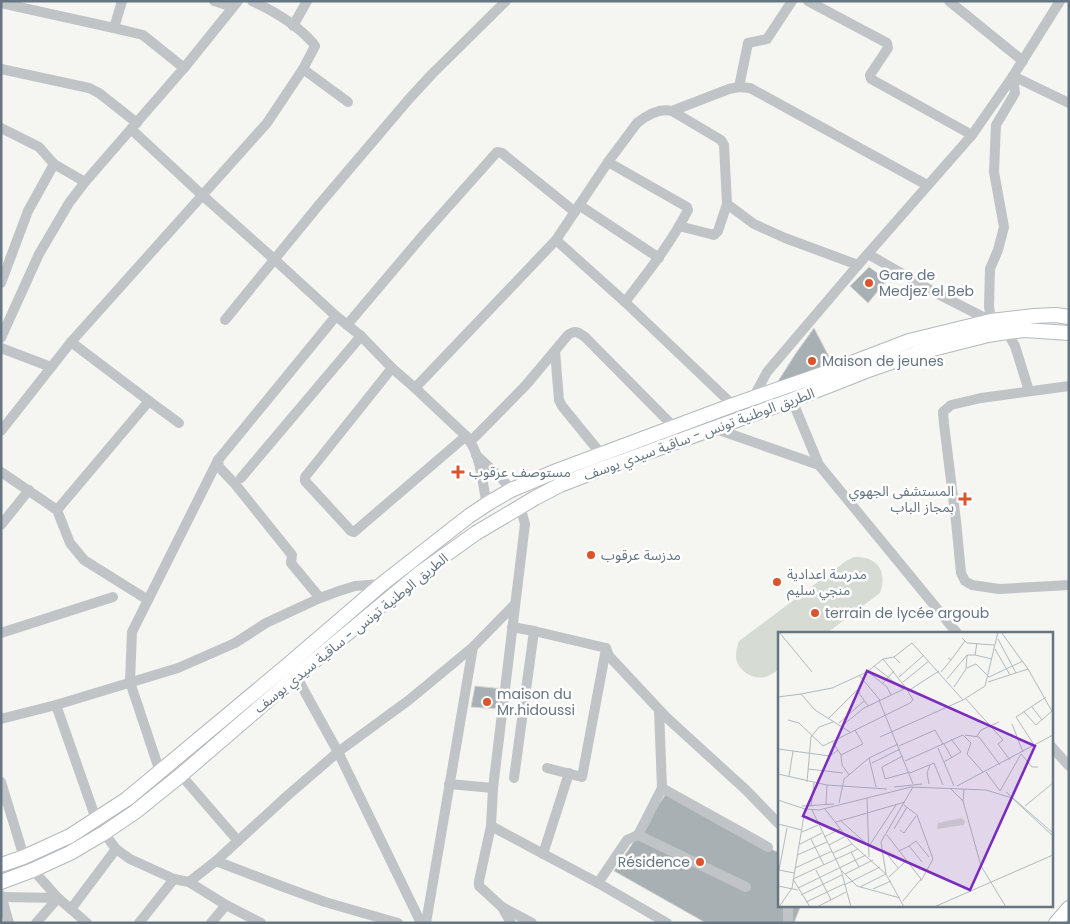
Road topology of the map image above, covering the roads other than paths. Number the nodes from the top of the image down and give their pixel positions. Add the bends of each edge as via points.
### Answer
1 (2, 1) edge
2 (122, 1) edge
3 (214, 1) edge
4 (252, 1) edge
5 (307, 1) edge
6 (506, 1) edge
7 (792, 1) edge
8 (808, 1) edge
9 (949, 1) edge
10 (1060, 1) edge
11 (236, 4) edge
12 (266, 4) edge
13 (293, 26) junction
14 (114, 28) junction
15 (1023, 60) junction
16 (184, 68) junction
17 (1, 69) edge
18 (303, 69) junction
19 (1013, 76) junction
20 (738, 87) junction
21 (348, 102) dead end
22 (1069, 103) edge
23 (672, 111) junction
24 (134, 126) junction
25 (1, 128) edge
26 (972, 135) junction
27 (608, 162) junction
28 (54, 164) junction
29 (85, 182) junction
30 (927, 185) junction
31 (202, 195) junction
32 (727, 204) junction
33 (577, 209) junction
34 (679, 226) junction
35 (556, 240) junction
36 (868, 254) junction
37 (659, 258) junction
38 (274, 259) junction
39 (858, 264) junction
40 (1, 283) edge
41 (625, 302) junction
42 (336, 316) junction
43 (1069, 317) edge
44 (225, 320) dead end
45 (991, 321) junction
46 (347, 325) junction
47 (1007, 332) junction
48 (1069, 333) edge
49 (361, 336) junction
50 (1, 338) edge
51 (71, 342) junction
52 (1, 348) edge
53 (555, 351) junction
54 (51, 367) junction
55 (392, 368) junction
56 (1069, 386) edge
57 (415, 388) junction
58 (1029, 392) junction
59 (753, 398) junction
60 (792, 400) junction
61 (149, 401) junction
62 (733, 404) junction
63 (179, 423) dead end
64 (674, 427) junction
65 (713, 428) junction
66 (1, 431) edge
67 (468, 439) junction
68 (625, 453) junction
69 (476, 455) junction
70 (600, 456) junction
71 (218, 460) junction
72 (819, 465) junction
73 (1, 472) edge
74 (241, 478) dead end
75 (29, 490) junction
76 (511, 490) junction
77 (488, 504) junction
78 (520, 506) junction
79 (57, 510) junction
80 (1, 525) edge
81 (382, 584) junction
82 (1069, 585) edge
83 (113, 597) dead end
84 (320, 598) junction
85 (148, 600) junction
86 (515, 604) junction
87 (512, 627) junction
88 (534, 631) junction
89 (956, 632) edge
90 (1, 633) edge
91 (473, 647) junction
92 (606, 648) junction
93 (296, 676) junction
94 (130, 682) junction
95 (56, 705) junction
96 (660, 710) junction
97 (1, 719) edge
98 (1052, 747) edge
99 (338, 752) junction
100 (1069, 766) edge
101 (547, 768) dead end
102 (160, 772) junction
103 (569, 773) junction
104 (181, 775) junction
105 (514, 778) dead end
106 (1, 782) edge
107 (449, 784) junction
108 (493, 788) junction
109 (662, 788) junction
110 (96, 819) junction
111 (778, 823) edge
112 (490, 826) junction
113 (104, 833) junction
114 (638, 835) junction
115 (238, 841) junction
116 (768, 847) dead end
117 (116, 849) junction
118 (543, 854) junction
119 (24, 857) junction
120 (216, 861) junction
121 (1, 865) edge
122 (34, 870) junction
123 (174, 879) junction
124 (1, 882) edge
125 (189, 882) junction
126 (598, 883) junction
127 (746, 887) dead end
128 (2, 896) edge
129 (58, 898) junction
130 (226, 905) junction
131 (502, 906) junction
132 (788, 906) edge
133 (1069, 908) edge
134 (71, 909) junction
135 (656, 920) edge
136 (10, 923) edge
137 (36, 923) edge
138 (87, 923) edge
139 (139, 923) edge
140 (211, 923) edge
141 (261, 923) edge
142 (398, 923) edge
143 (421, 923) edge
144 (426, 923) edge
145 (510, 923) edge
146 (532, 923) edge
147 (667, 923) edge
148 (788, 923) edge
149 (1056, 923) edge

1 - 14 street
2 - 14 street
3 - 11 street
4 - 12 street
5 - 13 street
6 - 38 street via 409,99
7 - 20 street via 767,39 748,43
8 - 26 street via 887,43 888,48 871,78
9 - 15 street
10 - 15 street
11 - 16 street
12 - 13 street
13 - 18 street via 315,46
14 - 16 street via 142,36
15 - 19 street
16 - 24 street
17 - 24 street via 90,88
18 - 21 street
18 - 31 street via 267,123
19 - 22 street
19 - 26 street
19 - 45 street via 1016,93 996,125 994,172 1004,227 990,269
20 - 23 street
20 - 30 street via 750,88
23 - 27 street via 666,109 643,118
23 - 32 street via 721,140 724,145
24 - 29 street
24 - 31 street
25 - 28 street via 39,147
26 - 30 street
27 - 33 street
27 - 34 street via 687,207
28 - 29 street
28 - 40 street via 28,211
29 - 50 street via 39,254
30 - 36 street
31 - 38 street
31 - 51 street
32 - 34 street via 718,232 714,235
32 - 39 street via 754,224
33 - 35 street
33 - 37 street
33 - 46 street via 502,152 497,152
34 - 37 street
35 - 41 street
35 - 57 street
36 - 39 street
36 - 45 street
37 - 41 street
38 - 42 street
38 - 44 street
39 - 59 street via 767,372
41 - 62 street
42 - 46 street
42 - 71 street
43 - 45 main road, الطريق الوطنية تونس - ساقية سيدي يوسف via 1034,316
45 - 59 main road, الطريق الوطنية تونس - ساقية سيدي يوسف via 909,342
46 - 49 street
47 - 48 main road, الطريق الوطنية تونس - ساقية سيدي يوسف
47 - 58 street via 1015,346
47 - 60 main road, الطريق الوطنية تونس - ساقية سيدي يوسف via 917,353
49 - 55 street
49 - 74 street
51 - 54 street
51 - 61 street
52 - 54 street
53 - 64 street via 568,335 577,331
53 - 67 street via 526,385
53 - 70 street via 559,400
54 - 66 street
55 - 57 street
55 - 67 street via 305,477 305,482 351,531 354,532
56 - 58 street
57 - 67 street
58 - 82 street via 951,405 944,412 961,573 972,585 999,589
59 - 62 main road, الطريق الوطنية تونس - ساقية سيدي يوسف
60 - 65 main road, الطريق الوطنية تونس - ساقية سيدي يوسف
60 - 72 street
61 - 63 street
61 - 79 street
62 - 64 main road, الطريق الوطنية تونس - ساقية سيدي يوسف
64 - 68 main road, الطريق الوطنية تونس - ساقية سيدي يوسف
65 - 68 main road, الطريق الوطنية تونس - ساقية سيدي يوسف
65 - 72 street
67 - 69 street
68 - 70 main road, الطريق الوطنية تونس - ساقية سيدي يوسف
68 - 78 main road, الطريق الوطنية تونس - ساقية سيدي يوسف
69 - 76 street
69 - 77 street
70 - 76 main road, الطريق الوطنية تونس - ساقية سيدي يوسف
71 - 84 street via 219,467 292,555 291,563
71 - 85 street
72 - 89 street
73 - 75 street
75 - 79 street
75 - 80 street
76 - 77 main road, الطريق الوطنية تونس - ساقية سيدي يوسف
77 - 81 main road, الطريق الوطنية تونس - ساقية سيدي يوسف
78 - 86 street via 525,524
78 - 93 main road, الطريق الوطنية تونس - ساقية سيدي يوسف via 420,573
79 - 85 street via 70,543 84,560
81 - 84 street via 355,586
81 - 102 main road, الطريق الوطنية تونس - ساقية سيدي يوسف
83 - 90 street
84 - 94 street via 266,623 235,643 178,668
85 - 94 street via 132,632
86 - 87 street
86 - 91 street
87 - 88 street
87 - 108 street
88 - 92 street
88 - 105 street
91 - 99 street via 409,700
91 - 107 street
92 - 96 street via 609,656
92 - 103 street via 582,777
93 - 99 street
93 - 104 main road, الطريق الوطنية تونس - ساقية سيدي يوسف
94 - 95 street
94 - 102 street
95 - 97 street
95 - 110 street
96 - 109 street
96 - 111 street
98 - 100 street
99 - 115 street
99 - 143 street
101 - 103 street
102 - 110 main road, الطريق الوطنية تونس - ساقية سيدي يوسف
103 - 118 street
104 - 113 main road, الطريق الوطنية تونس - ساقية سيدي يوسف
104 - 115 street
106 - 119 street
107 - 108 street
107 - 144 street
108 - 112 street
109 - 114 street
109 - 116 street
110 - 119 main road, الطريق الوطنية تونس - ساقية سيدي يوسف via 70,836
112 - 118 street
112 - 131 street via 479,886
113 - 117 street
113 - 122 main road, الطريق الوطنية تونس - ساقية سيدي يوسف
114 - 126 street via 627,840
114 - 127 street
115 - 120 street
117 - 123 street
117 - 134 street
118 - 126 street
119 - 121 main road, الطريق الوطنية تونس - ساقية سيدي يوسف
120 - 125 street
120 - 142 street via 325,902
122 - 124 main road, الطريق الوطنية تونس - ساقية سيدي يوسف
122 - 129 street
123 - 125 street
123 - 139 street
125 - 130 street
126 - 135 street
128 - 129 street
128 - 136 street
129 - 134 street
129 - 137 street
130 - 140 street
130 - 141 street
131 - 145 street
131 - 146 street
132 - 148 street
133 - 149 main road
134 - 138 street
135 - 147 street

